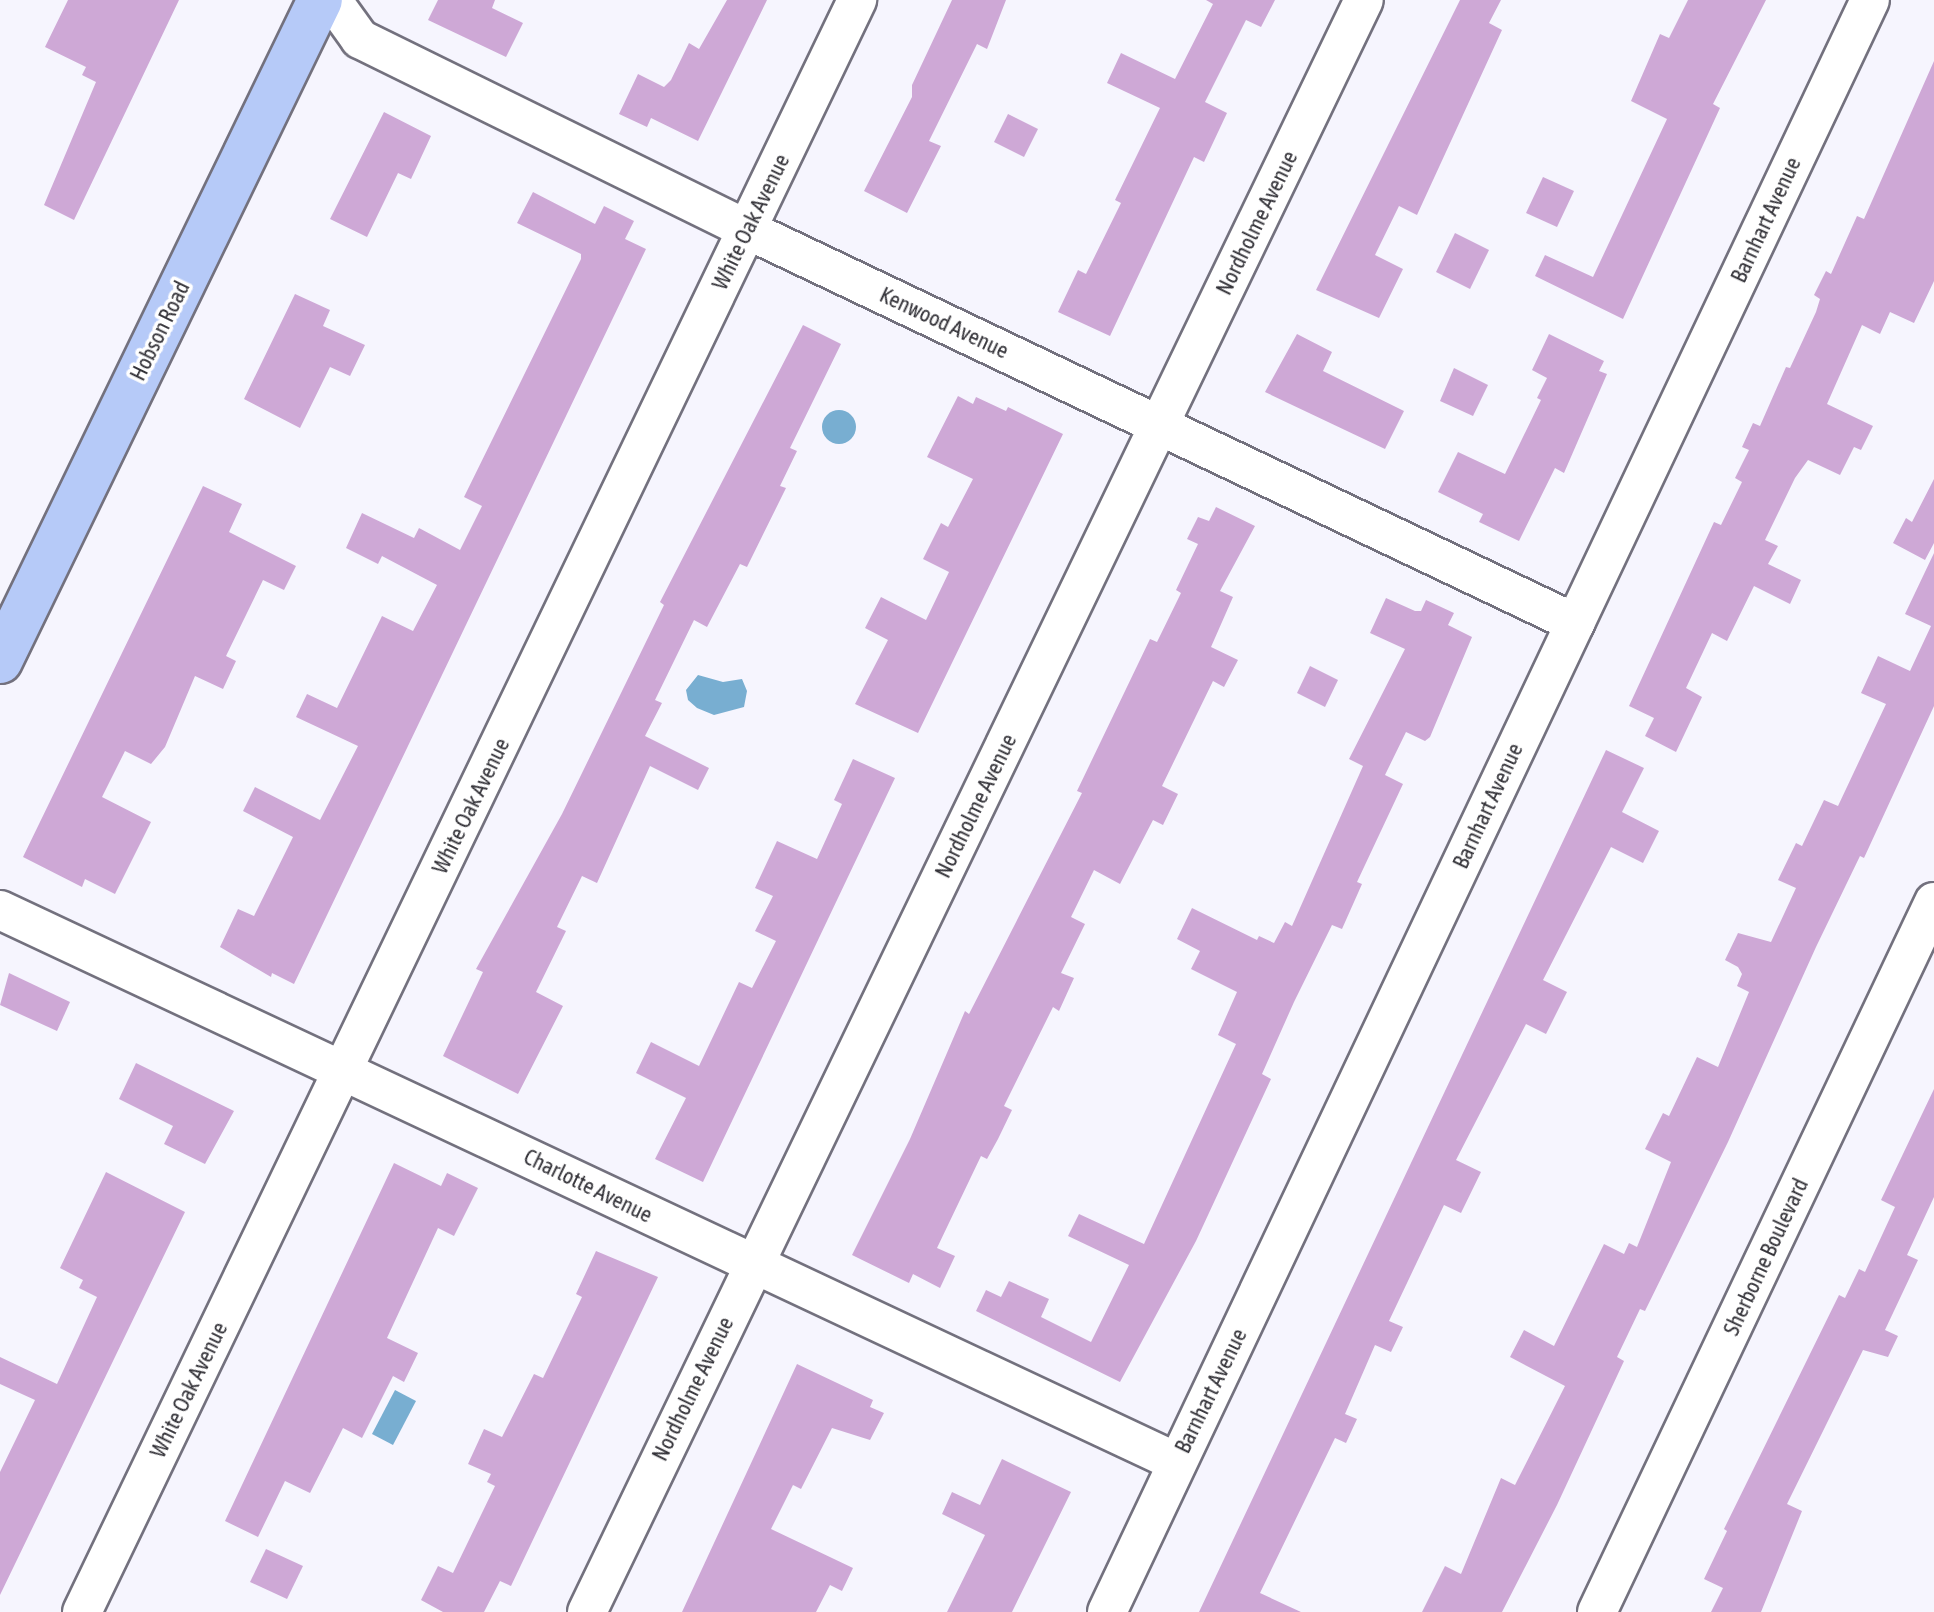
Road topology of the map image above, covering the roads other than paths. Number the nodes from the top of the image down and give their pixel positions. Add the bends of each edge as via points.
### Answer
1 (320, 0) edge
2 (332, 0) edge
3 (857, 0) edge
4 (1364, 0) edge
5 (1870, 0) edge
6 (748, 230) junction
7 (1160, 426) junction
8 (1575, 623) junction
9 (0, 661) edge
10 (1934, 902) edge
11 (0, 910) edge
12 (345, 1070) junction
13 (753, 1265) junction
14 (1176, 1462) junction
15 (82, 1612) edge
16 (587, 1612) edge
17 (1107, 1612) edge
18 (1597, 1612) edge

1 - 9 main road, Hobson Road
2 - 6 street, Kenwood Avenue via 360,39
3 - 6 street, White Oak Avenue
4 - 7 street, Nordholme Avenue
5 - 8 street, Barnhart Avenue
6 - 7 street, Kenwood Avenue
6 - 12 street, White Oak Avenue
7 - 8 street, Kenwood Avenue
7 - 13 street, Nordholme Avenue
8 - 14 street, Barnhart Avenue
10 - 18 street, Sherborne Boulevard
11 - 12 street, Charlotte Avenue
12 - 13 street, Charlotte Avenue
12 - 15 street, White Oak Avenue
13 - 14 street, Charlotte Avenue
13 - 16 street, Nordholme Avenue
14 - 17 street, Barnhart Avenue

